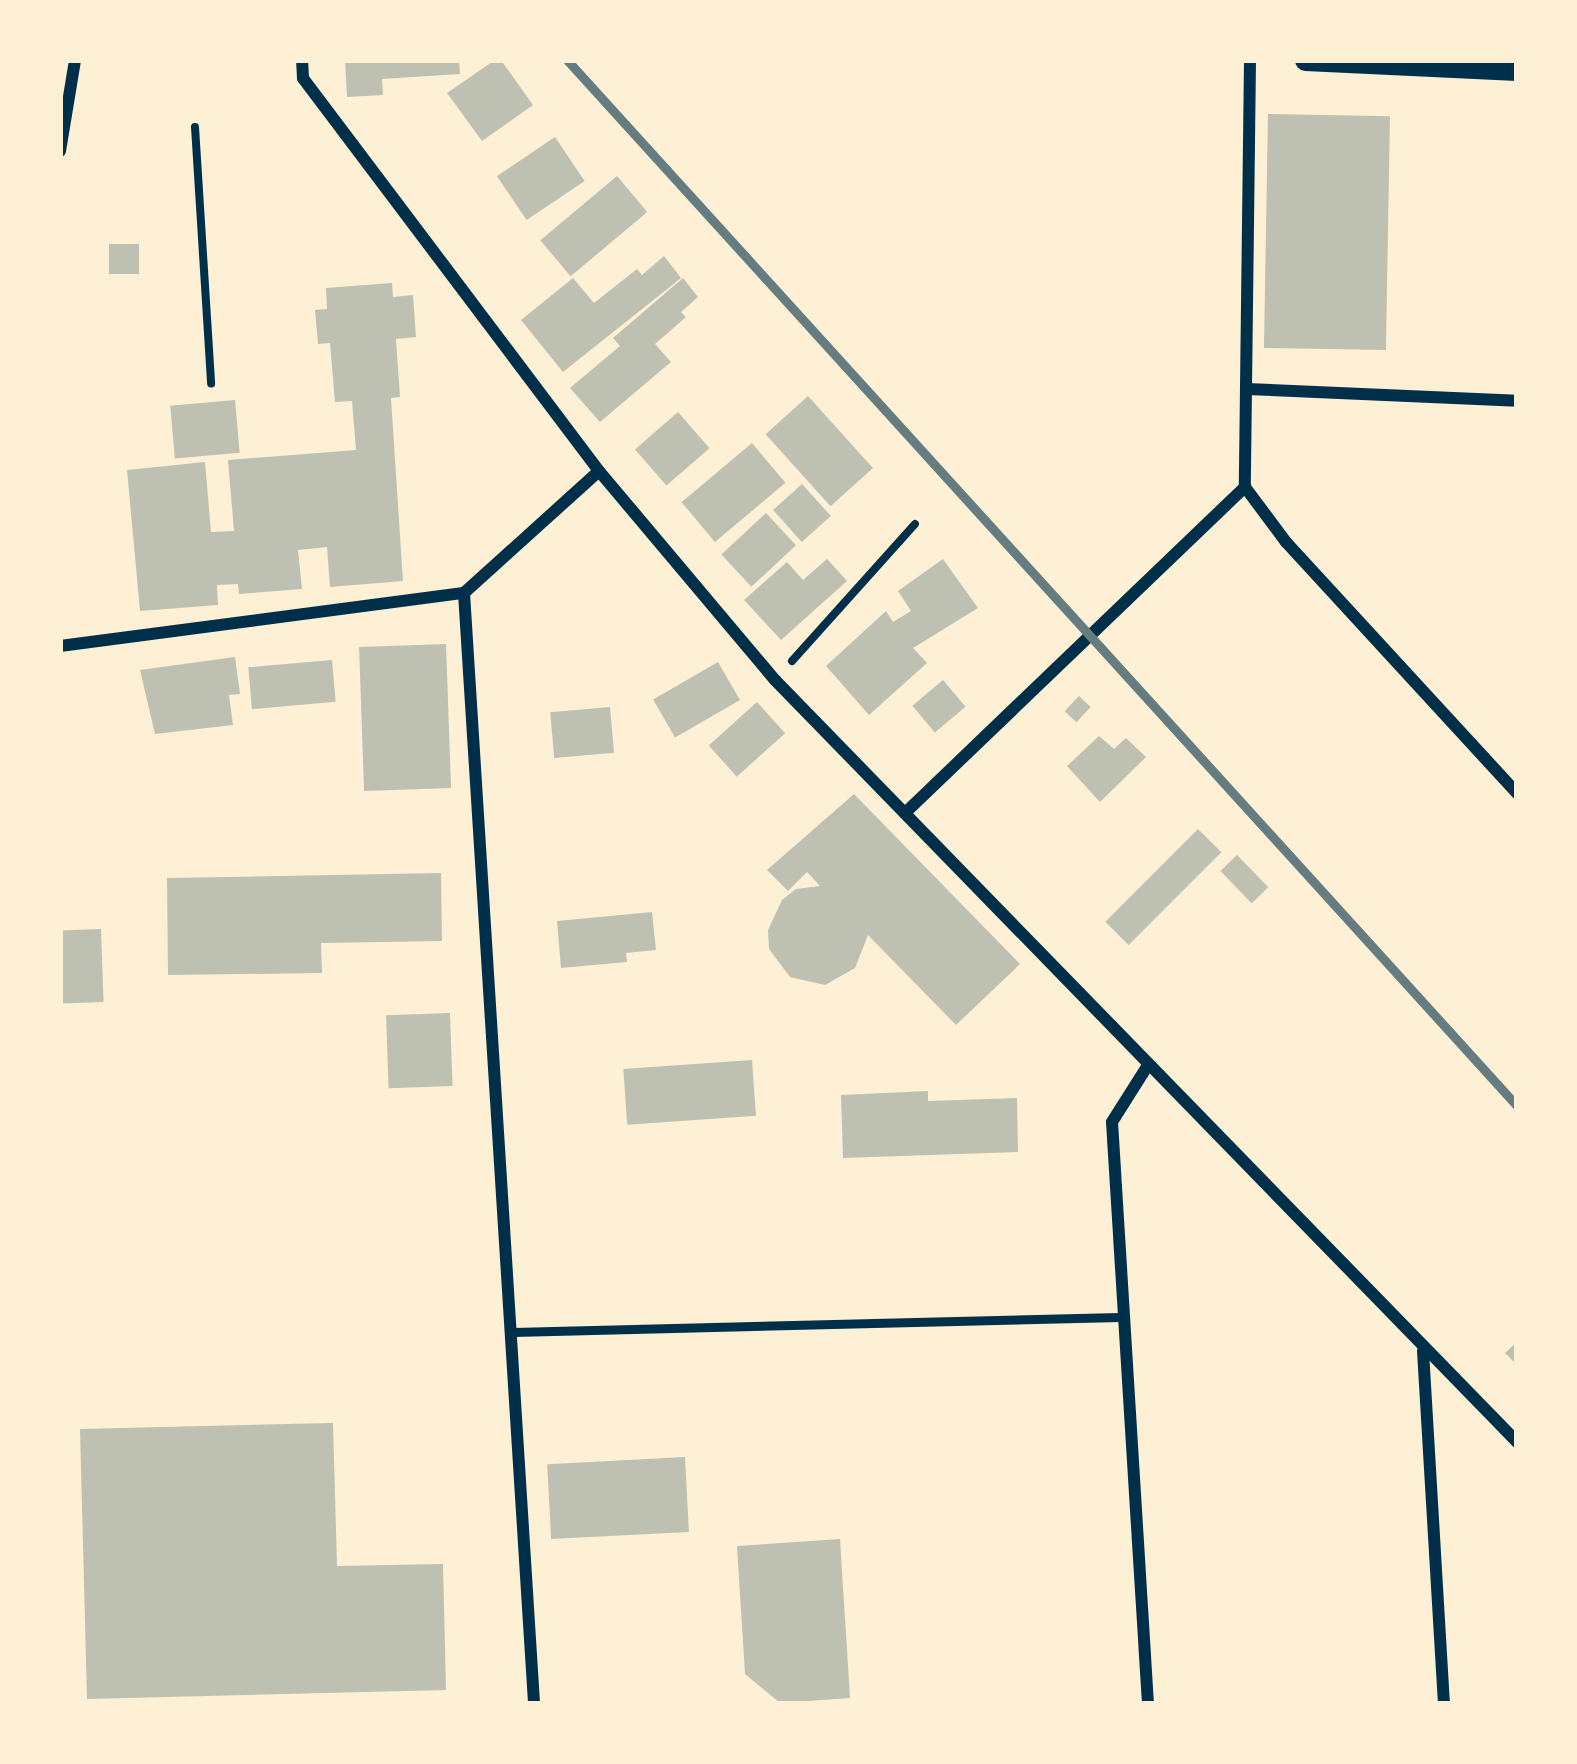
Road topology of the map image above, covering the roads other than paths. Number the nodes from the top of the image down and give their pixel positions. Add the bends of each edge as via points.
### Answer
1 (74, 60) edge
2 (302, 60) edge
3 (1250, 60) edge
4 (1305, 60) edge
5 (1517, 70) edge
6 (60, 151) edge
7 (1247, 388) junction
8 (1517, 401) edge
9 (599, 471) junction
10 (1245, 487) junction
11 (464, 593) junction
12 (60, 646) edge
13 (1517, 793) edge
14 (905, 813) junction
15 (1148, 1065) junction
16 (1120, 1317) junction
17 (513, 1332) junction
18 (1423, 1349) junction
19 (1517, 1442) edge
20 (534, 1704) edge
21 (1148, 1704) edge
22 (1444, 1704) edge

1 - 6 street
2 - 9 street via 303,78
3 - 7 street
4 - 5 street
7 - 8 street
7 - 10 street
9 - 11 street
9 - 14 street via 775,680
10 - 13 street
10 - 14 street
11 - 12 street
11 - 17 street
14 - 15 street
15 - 16 street via 1112,1122
15 - 18 street
16 - 17 lane
16 - 21 street
17 - 20 street
18 - 19 street
18 - 22 street

